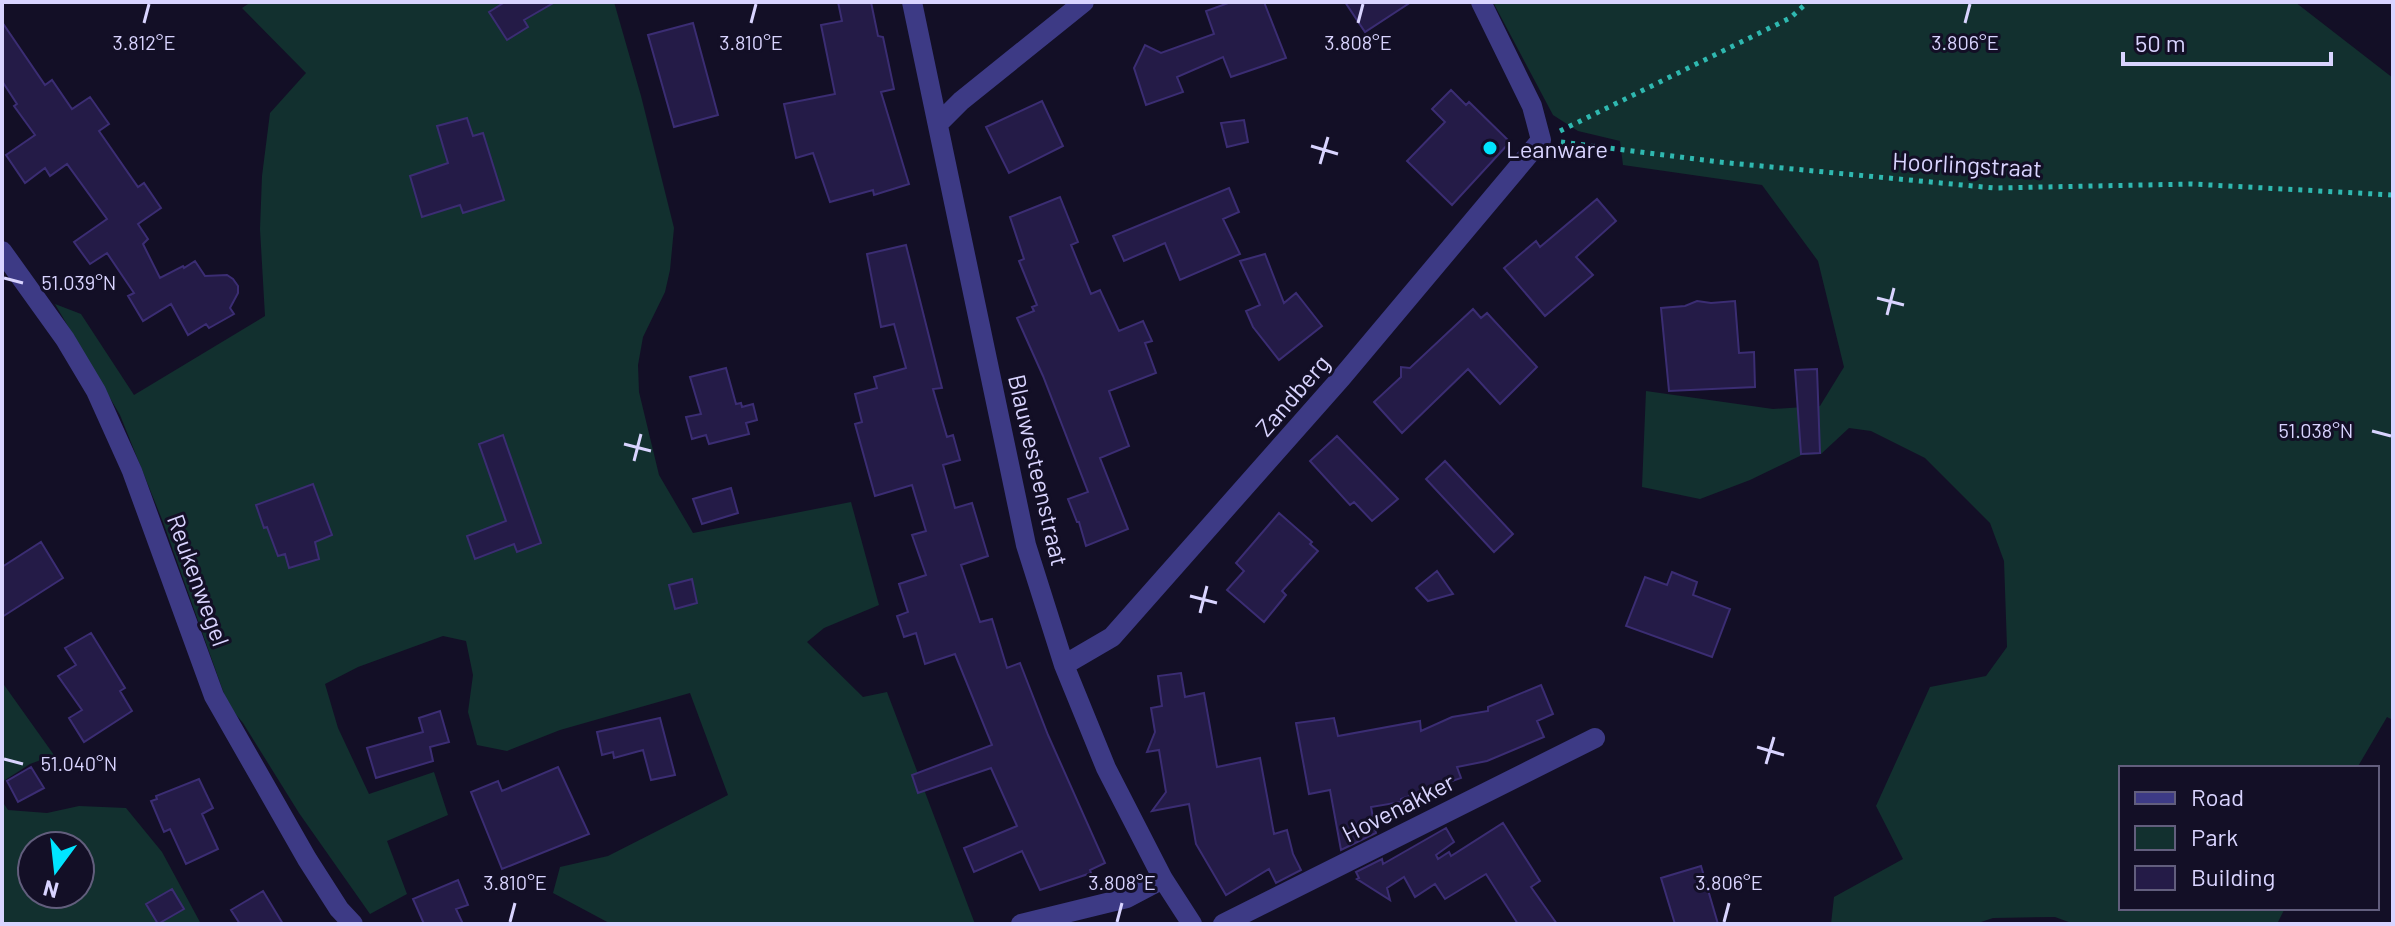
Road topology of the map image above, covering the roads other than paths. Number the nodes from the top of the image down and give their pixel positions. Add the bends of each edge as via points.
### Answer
1 (912, 2) edge
2 (1084, 2) edge
3 (1481, 2) edge
4 (938, 124) junction
5 (2, 251) edge
6 (1064, 665) junction
7 (1595, 738) dead end
8 (1163, 879) junction
9 (353, 924) edge
10 (1021, 924) edge
11 (1192, 924) edge
12 (1223, 924) edge

1 - 4 street, Blauwesteenstraat
2 - 4 street
3 - 6 street, Zandberg via 1532,106 1541,140 1348,371 1112,637
4 - 6 street, Blauwesteenstraat via 1026,545
5 - 9 street, Reukenwegel via 96,391 132,471 214,696 307,859
6 - 8 street, Blauwesteenstraat via 1106,768
7 - 12 street, Hovenakker
8 - 10 street via 1127,898
8 - 11 street, Blauwesteenstraat

